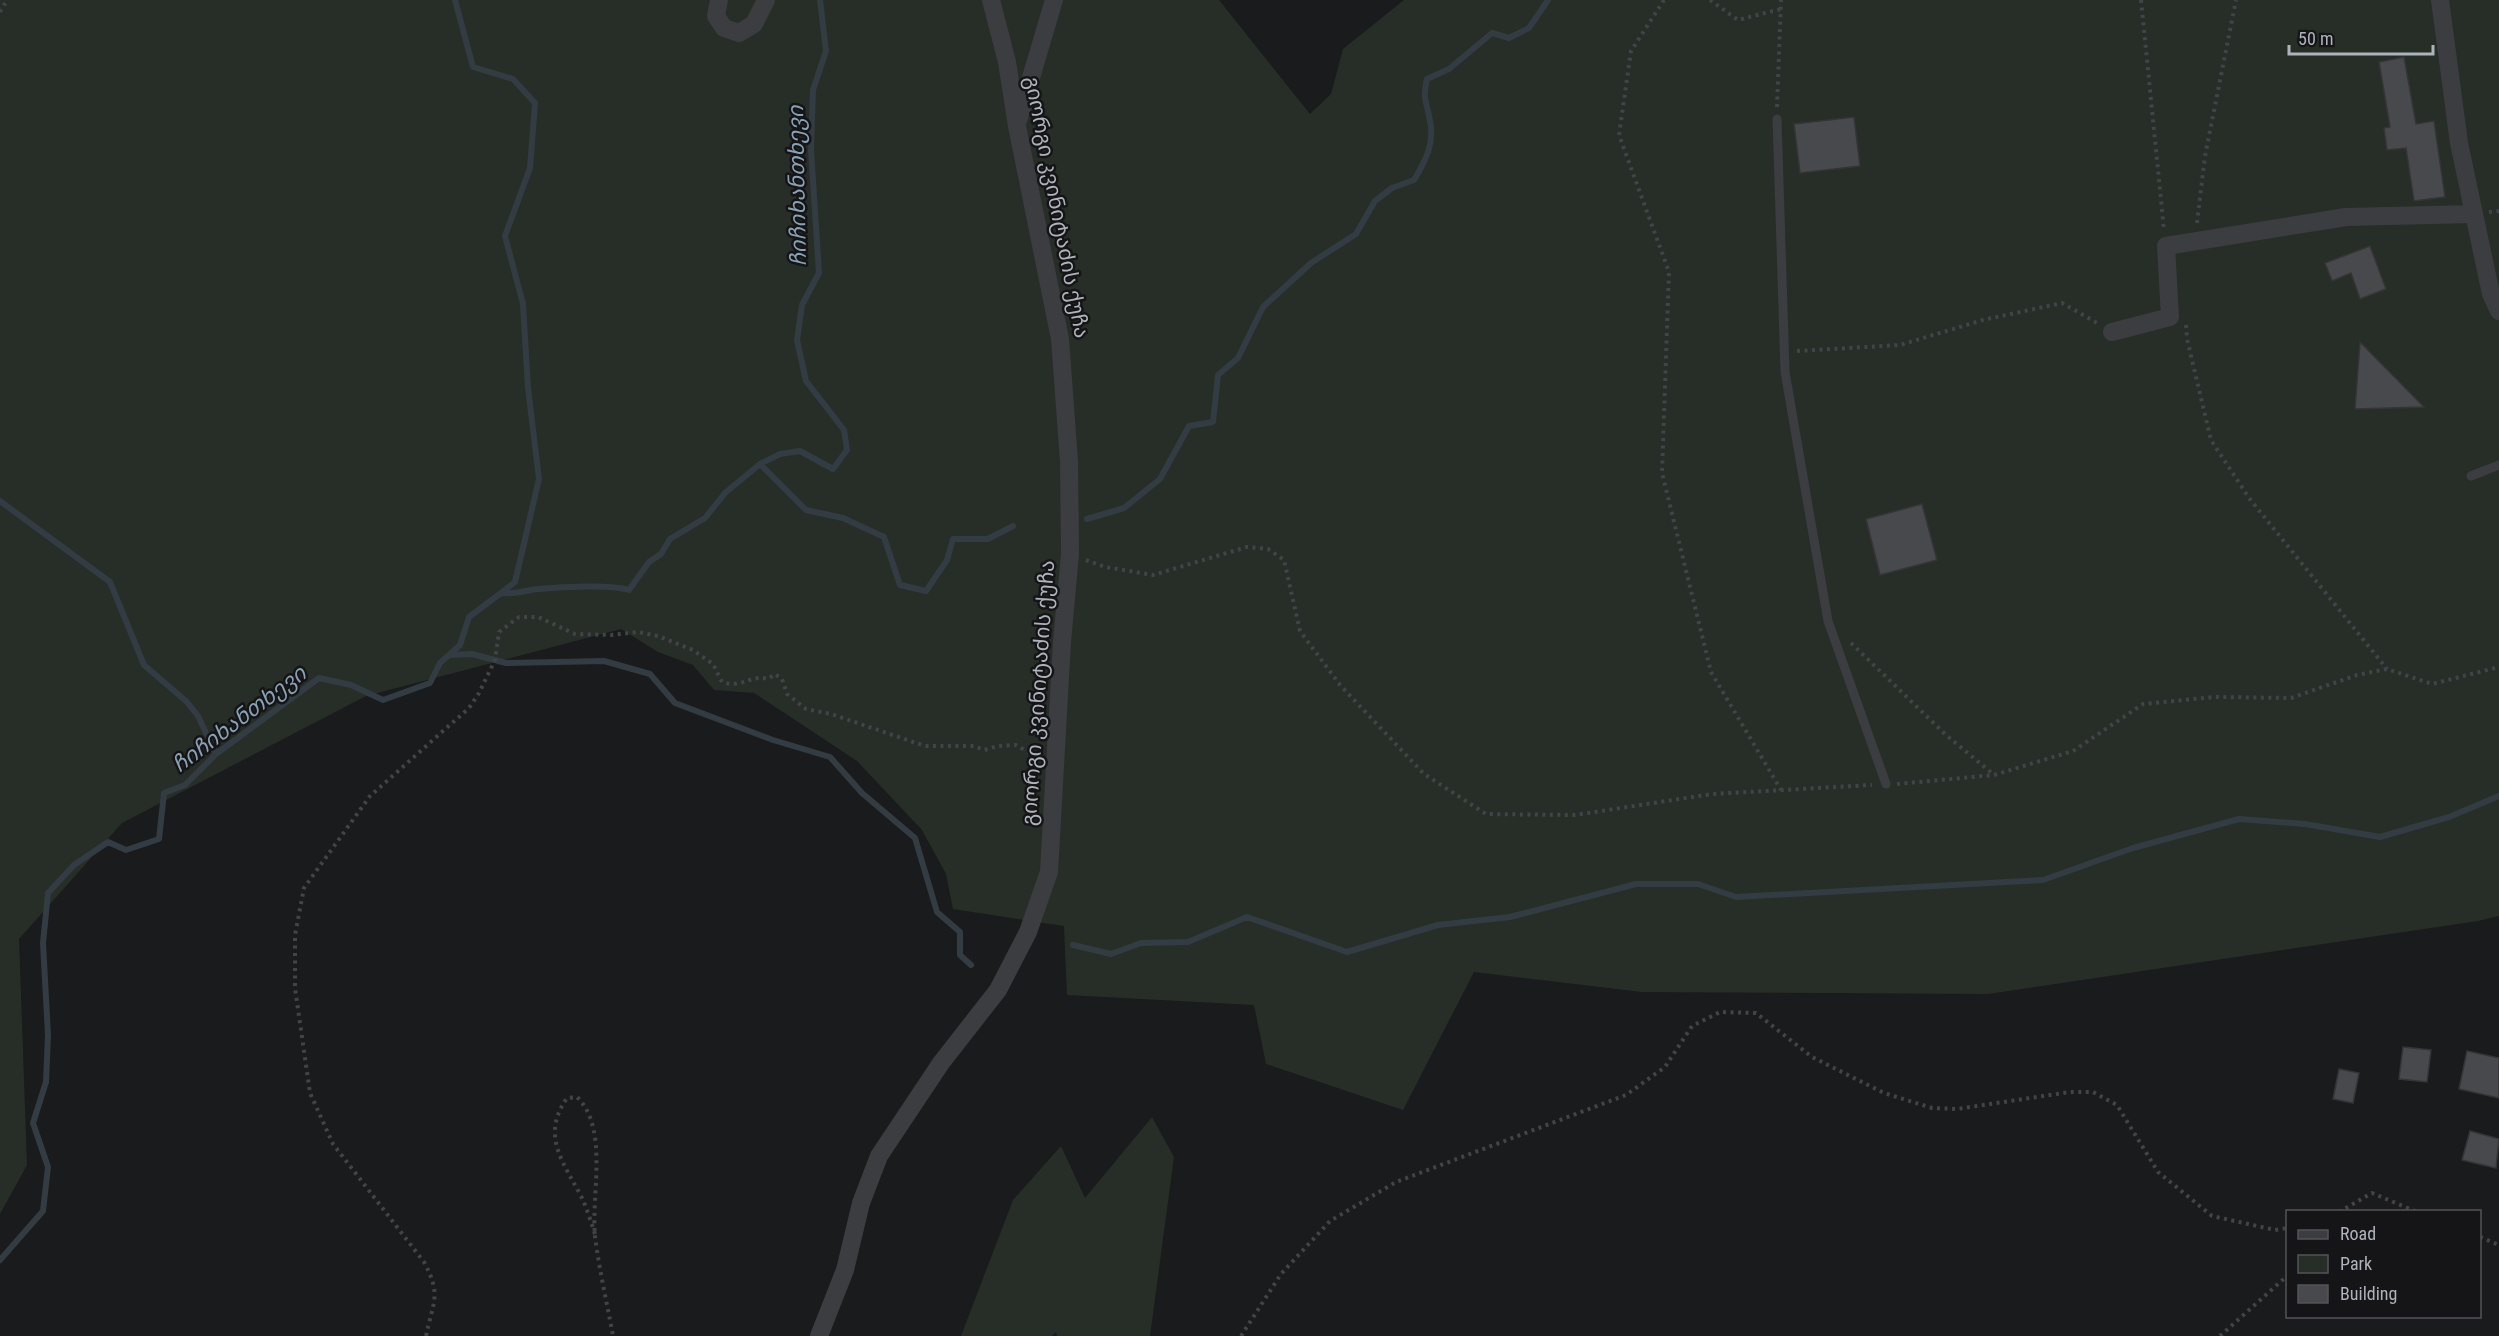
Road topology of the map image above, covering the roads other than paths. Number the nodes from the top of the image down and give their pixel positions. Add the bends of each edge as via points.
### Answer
1 (719, 0) edge
2 (766, 0) edge
3 (991, 0) edge
4 (1054, 0) edge
5 (2440, 0) edge
6 (1777, 119) road end
7 (1017, 126) junction
8 (2474, 214) junction
9 (2499, 311) edge
10 (2112, 332) road end
11 (2499, 465) edge
12 (2471, 476) dead end
13 (1886, 784) road end
14 (819, 1336) edge

1 - 2 street via 716,16 724,28 739,33 754,24
3 - 7 street, გიორგი კვინიტაძის ქუჩა via 1007,62
4 - 7 street
5 - 8 street via 2459,143
6 - 13 lane via 1785,372 1828,621
7 - 14 street, გიორგი კვინიტაძის ქუჩა via 1060,339 1069,461 1070,554 1049,872 1028,932 998,990 941,1064 879,1156 861,1203 845,1270
8 - 9 street via 2491,294
8 - 10 street via 2346,217 2166,246 2170,317
11 - 12 lane

